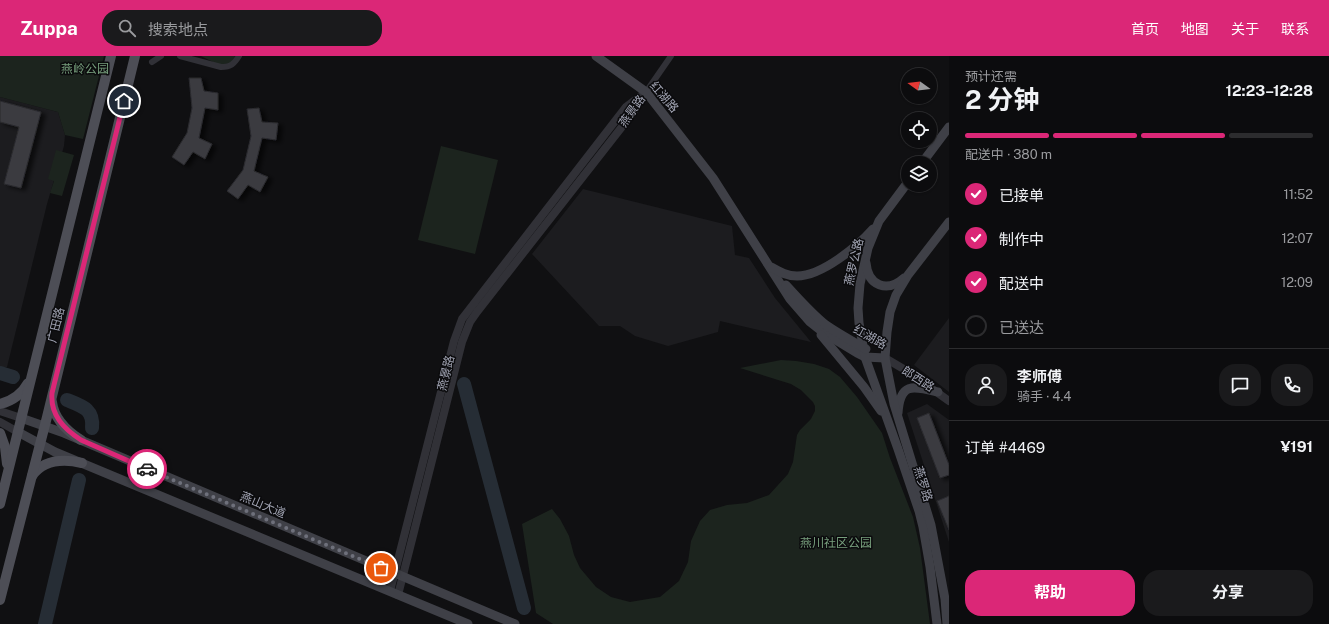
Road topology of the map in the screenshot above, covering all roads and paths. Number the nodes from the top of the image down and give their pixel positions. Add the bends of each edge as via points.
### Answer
1 (111, 56) edge
2 (135, 56) edge
3 (161, 56) edge
4 (180, 56) edge
5 (239, 56) edge
6 (596, 56) edge
7 (671, 56) edge
8 (152, 62) dead end
9 (646, 92) junction
10 (949, 127) edge
11 (927, 156) edge
12 (901, 191) edge
13 (879, 221) junction
14 (949, 222) edge
15 (866, 255) junction
16 (768, 266) junction
17 (908, 275) junction
18 (810, 322) junction
19 (862, 346) junction
20 (865, 356) junction
21 (886, 358) junction
22 (32, 374) junction
23 (938, 392) junction
24 (52, 393) junction
25 (949, 401) edge
26 (0, 404) edge
27 (0, 411) edge
28 (898, 416) junction
29 (21, 418) junction
30 (0, 422) edge
31 (44, 426) junction
32 (890, 426) junction
33 (18, 432) junction
34 (0, 433) edge
35 (81, 440) junction
36 (40, 443) junction
37 (82, 463) junction
38 (31, 480) junction
39 (6, 481) junction
40 (0, 504) edge
41 (398, 575) junction
42 (394, 593) junction
43 (0, 600) edge
44 (468, 624) edge
45 (515, 624) edge
46 (937, 624) edge
47 (947, 624) edge

1 - 22 main road, 广田路
2 - 24 main road, 广田路
3 - 8 street
4 - 5 street via 221,67 234,64
6 - 9 main road, 红湖路
7 - 9 street
9 - 16 main road, 红湖路 via 713,178
9 - 41 street, 燕景路 via 632,114 470,322 462,342
10 - 11 main road
12 - 13 main road, 燕罗公路
13 - 15 main road, 燕罗公路
13 - 16 main road via 866,237 848,252 834,262 808,274 790,276
14 - 17 main road
15 - 17 main road via 869,276 878,284 898,284
15 - 19 main road, 燕罗公路 via 858,308
16 - 18 main road, 红湖路 via 790,299
16 - 19 main road, 红湖路 via 816,316
17 - 21 main road via 896,295 890,312
18 - 20 main road, 红湖路 via 829,337
18 - 32 main road via 864,387
19 - 20 main road, 燕罗公路
19 - 21 main road, 红湖路
20 - 21 main road, 红湖路
20 - 32 main road, 燕罗路
21 - 23 street, 郎西路
21 - 28 main road, 燕罗路
22 - 26 main road via 23,392
22 - 29 main road, 广田路
23 - 25 street, 郎西路
23 - 28 main road via 916,387 904,392
24 - 31 main road, 广田路
24 - 35 main road via 52,407 56,416
27 - 29 street, 燕山大道
28 - 47 main road, 燕罗路 via 932,525
29 - 31 main road, 燕山大道
29 - 33 main road, 广田路
30 - 33 street
31 - 35 main road, 燕山大道
31 - 36 main road, 广田路
32 - 46 main road, 燕罗路 via 923,527
33 - 36 main road
33 - 39 main road, 广田路
34 - 39 main road via 7,455
35 - 41 main road, 燕山大道
36 - 37 main road
36 - 38 main road, 广田路
37 - 38 main road via 48,463 38,470
37 - 42 main road
38 - 43 main road, 广田路
39 - 40 main road, 广田路
41 - 42 street, 燕景路
41 - 45 main road, 燕山大道
42 - 44 main road

